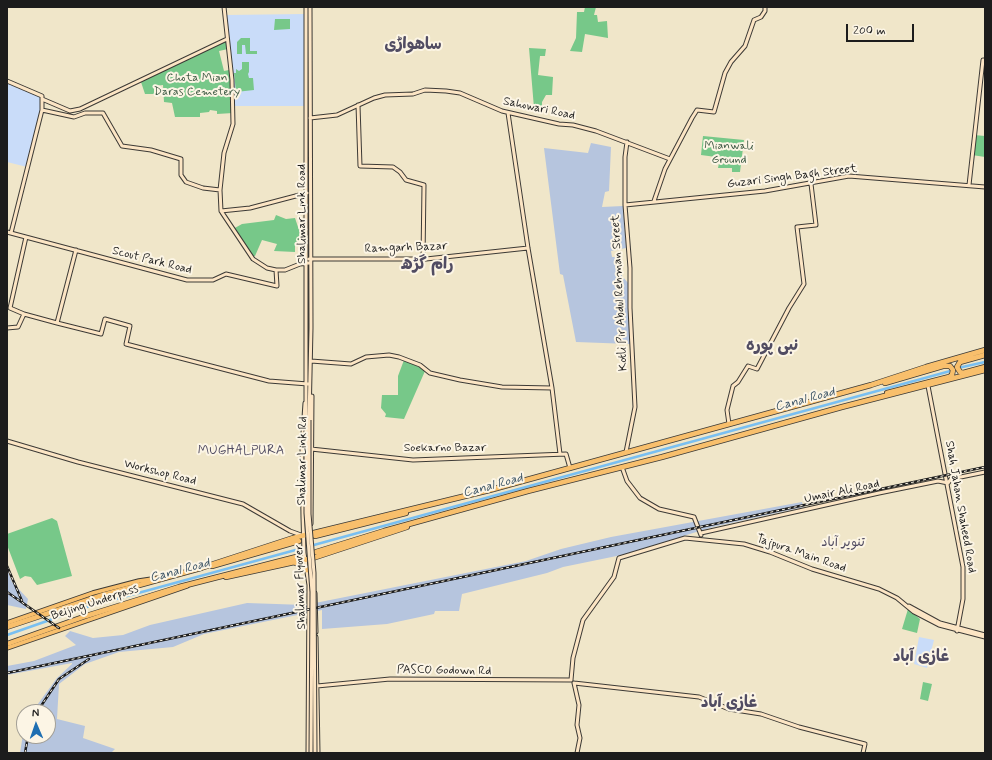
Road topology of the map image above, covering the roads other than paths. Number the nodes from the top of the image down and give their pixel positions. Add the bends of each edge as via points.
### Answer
1 (224, 7) edge
2 (306, 7) edge
3 (310, 7) edge
4 (765, 7) edge
5 (227, 39) junction
6 (985, 60) edge
7 (7, 81) edge
8 (308, 94) junction
9 (42, 97) junction
10 (358, 105) junction
11 (42, 110) junction
12 (508, 113) junction
13 (310, 118) junction
14 (627, 142) junction
15 (670, 159) junction
16 (811, 184) junction
17 (969, 185) junction
18 (985, 187) edge
19 (220, 190) junction
20 (308, 193) junction
21 (654, 201) junction
22 (624, 205) junction
23 (221, 212) junction
24 (9, 232) edge
25 (26, 237) junction
26 (528, 248) junction
27 (76, 250) junction
28 (423, 259) junction
29 (309, 261) junction
30 (276, 270) junction
31 (24, 314) junction
32 (57, 323) junction
33 (7, 328) edge
34 (985, 350) edge
35 (985, 355) edge
36 (311, 361) junction
37 (985, 367) edge
38 (985, 370) edge
39 (309, 384) junction
40 (871, 385) junction
41 (928, 386) junction
42 (552, 388) junction
43 (875, 398) junction
44 (308, 420) junction
45 (729, 424) junction
46 (7, 441) edge
47 (311, 449) junction
48 (626, 452) junction
49 (560, 454) junction
50 (622, 467) junction
51 (570, 468) junction
52 (985, 472) edge
53 (947, 483) junction
54 (701, 533) junction
55 (303, 536) junction
56 (313, 536) junction
57 (701, 539) junction
58 (301, 542) junction
59 (316, 553) junction
60 (302, 554) junction
61 (313, 558) junction
62 (304, 560) junction
63 (292, 562) junction
64 (313, 566) junction
65 (198, 569) junction
66 (307, 570) junction
67 (167, 577) junction
68 (208, 580) junction
69 (190, 585) junction
70 (316, 606) junction
71 (308, 607) junction
72 (7, 622) edge
73 (7, 627) edge
74 (957, 630) junction
75 (985, 636) edge
76 (7, 644) edge
77 (7, 648) edge
78 (572, 682) junction
79 (317, 686) junction
80 (308, 753) edge
81 (312, 753) edge
82 (316, 753) edge
83 (577, 753) edge
84 (863, 753) edge

1 - 5 street
2 - 8 street, Shalimar Link Road
3 - 8 street, Shalimar Link Road
4 - 15 street via 766,11 761,17 754,20 745,46 725,73 714,112 697,110
5 - 9 street via 80,109 70,111
5 - 19 street via 234,124 224,153
6 - 17 street
7 - 9 street
8 - 13 street, Shalimar Link Road
8 - 20 street, Shalimar Link Road
9 - 11 street
10 - 12 street, Sahowari Road via 374,98 426,90 460,93
10 - 13 street, Sahowari Road via 337,115
10 - 28 street via 360,166 393,167 406,180 424,185
11 - 19 street via 74,117 85,113 103,114 122,146 151,150 180,159 181,175 186,182
11 - 24 street
12 - 14 street, Sahowari Road via 573,125
12 - 26 street
13 - 20 street, Shalimar Link Road
14 - 15 street, Sahowari Road
14 - 22 street, Kotli Pir Abdul Rehman Street
15 - 21 street
16 - 17 street, Guzari Singh Bagh Street via 855,176
16 - 21 street, Guzari Singh Bagh Street
16 - 45 street via 816,225 797,227 804,284 757,369 747,367 733,386 728,405
17 - 18 street, Guzari Singh Bagh Street
19 - 23 street
20 - 23 street via 250,208
20 - 29 street, Shalimar Link Road
21 - 22 street, Guzari Singh Bagh Street
22 - 48 street, Kotli Pir Abdul Rehman Street via 630,277 635,407
23 - 30 street via 253,258 267,268
24 - 25 street, Scout Park Road
25 - 27 street, Scout Park Road
25 - 31 street via 10,308
26 - 28 street, Ramgarh Bazar
26 - 42 street
27 - 30 street, Scout Park Road via 172,277 196,281 213,280 226,274 276,286
27 - 32 street
28 - 29 street, Ramgarh Bazar
29 - 30 street, Ramgarh Bazar via 285,270
29 - 36 street, Shalimar Link Road
29 - 39 street, Shalimar Link Road
31 - 32 street
31 - 33 street via 18,327
32 - 39 street via 101,334 104,319 130,326 126,344 270,381
34 - 40 highway
35 - 37 highway via 960,362 958,368 963,373
36 - 39 street, Shalimar Link Road
36 - 42 street via 351,364 366,357 390,355 420,365 430,373 460,380 502,387
38 - 41 highway
39 - 44 street, Shalimar Link Rd
39 - 47 street, Shalimar Link Rd via 312,402
39 - 55 street, Shalimar Link Rd via 302,448
40 - 43 highway via 948,365 954,370 951,376
40 - 45 highway
41 - 43 highway
41 - 53 street, Shah Jahan Shaheed Road
42 - 49 street
43 - 50 highway
44 - 81 street, Shalimar Flyover, bridge via 306,513 312,592
44 - 82 street, Shalimar Flyover, bridge via 309,514 314,573
45 - 48 highway
46 - 55 street, Workshop Road via 243,504 290,532
47 - 49 street, Soekarno Bazar via 414,460
47 - 56 street, Shalimar Link Rd
48 - 51 highway
49 - 51 street via 566,454
50 - 54 street via 627,480 640,498 659,508 694,517
50 - 59 highway via 432,518 398,531
51 - 56 highway
52 - 53 street, Umair Ali Road via 951,479
53 - 54 street, Umair Ali Road via 938,481
53 - 74 street, Shah Jahan Shaheed Road via 964,574 963,599
54 - 57 street
55 - 56 highway
55 - 58 street, Shalimar Link Rd
55 - 65 highway
56 - 59 street, Shalimar Link Rd, bridge
57 - 74 street, Tajpura Main Road via 744,544 879,589 932,622
57 - 78 street, Tajpura Main Road via 685,538 619,558 614,577 583,620 573,658
58 - 60 street, Shalimar Link Rd
58 - 65 highway
59 - 61 highway
59 - 64 highway
60 - 62 street, Shalimar Link Rd
60 - 68 highway
61 - 62 highway
61 - 64 street
62 - 63 highway
62 - 66 street, Shalimar Link Rd
63 - 66 highway
63 - 68 highway
64 - 70 street
65 - 67 highway, Beijing Underpass
66 - 71 street, Shalimar Link Rd
67 - 72 main road via 139,581
67 - 73 highway, Beijing Underpass via 82,601
68 - 69 highway, Beijing Underpass
69 - 76 highway, Beijing Underpass
69 - 77 main road
70 - 71 street
70 - 79 street
71 - 80 street, Shalimar Link Rd
74 - 75 street, Tajpura Main Road
78 - 79 street, PASCO Godown Rd via 390,679
78 - 83 street via 579,705 577,725 580,740
78 - 84 street, PASCO Godown Rd via 699,697 730,709 761,714 865,744
79 - 82 street

